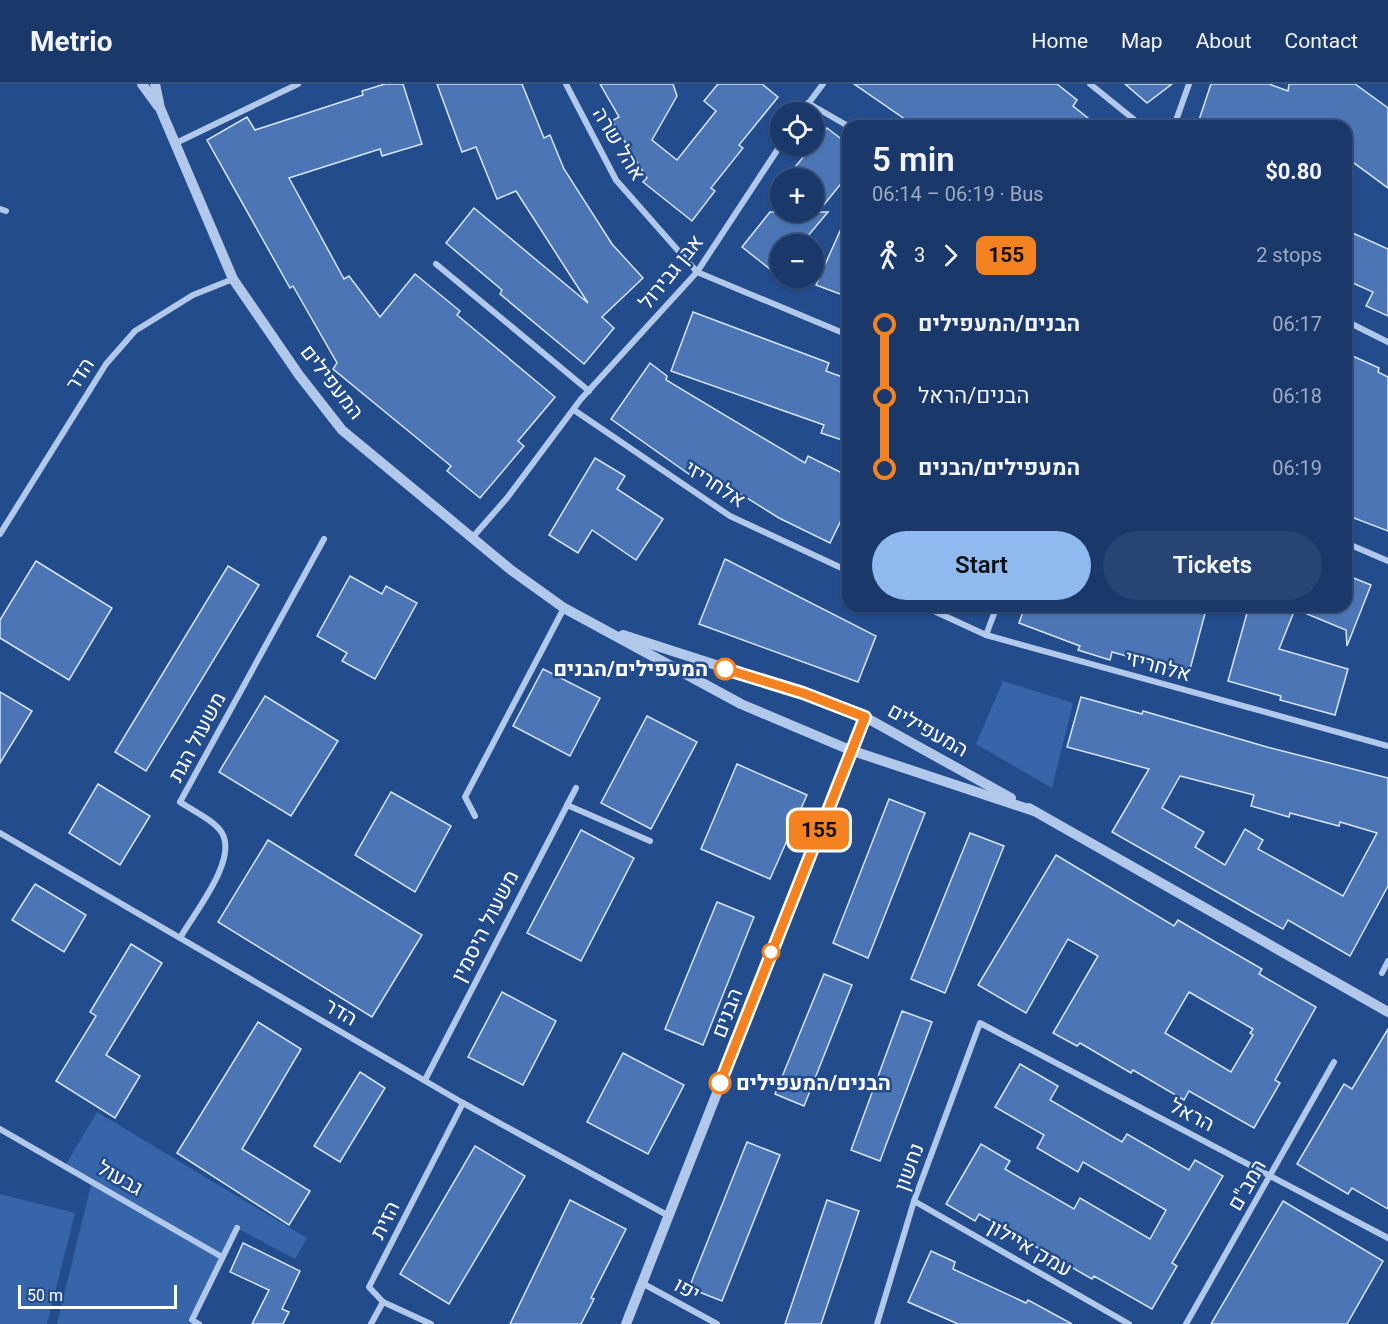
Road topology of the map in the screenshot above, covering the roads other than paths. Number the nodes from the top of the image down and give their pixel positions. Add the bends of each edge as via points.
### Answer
1 (142, 84) edge
2 (155, 84) edge
3 (298, 84) edge
4 (566, 84) edge
5 (823, 84) edge
6 (1090, 84) edge
7 (1189, 84) edge
8 (809, 102) edge
9 (160, 108) junction
10 (824, 112) edge
11 (1135, 120) edge
12 (1176, 120) edge
13 (842, 123) edge
14 (176, 143) junction
15 (773, 156) edge
16 (436, 264) dead end
17 (697, 272) junction
18 (233, 279) junction
19 (1352, 324) edge
20 (842, 332) edge
21 (1388, 342) edge
22 (589, 391) junction
23 (574, 410) junction
24 (0, 534) edge
25 (472, 538) junction
26 (324, 539) dead end
27 (1352, 546) edge
28 (1388, 561) edge
29 (842, 568) edge
30 (564, 608) junction
31 (936, 612) edge
32 (995, 612) edge
33 (594, 625) junction
34 (986, 635) junction
35 (865, 717) junction
36 (1388, 746) edge
37 (850, 750) junction
38 (576, 788) dead end
39 (567, 805) junction
40 (1034, 811) junction
41 (476, 816) dead end
42 (0, 833) edge
43 (650, 841) dead end
44 (180, 938) junction
45 (1388, 961) edge
46 (1382, 973) dead end
47 (1388, 1012) edge
48 (980, 1023) joint
49 (1334, 1062) dead end
50 (424, 1080) junction
51 (463, 1103) junction
52 (0, 1129) edge
53 (1272, 1175) junction
54 (914, 1201) junction
55 (667, 1215) junction
56 (237, 1228) dead end
57 (1388, 1238) edge
58 (222, 1257) junction
59 (642, 1283) junction
60 (383, 1302) junction
61 (199, 1324) edge
62 (371, 1324) edge
63 (431, 1324) edge
64 (626, 1324) edge
65 (717, 1324) edge
66 (877, 1324) edge
67 (1129, 1324) edge
68 (1186, 1324) edge

1 - 9 street, המעפילים
2 - 9 street, המעפילים
3 - 14 street
4 - 17 street, אהל שרה via 616,180
5 - 8 street
6 - 11 street
7 - 12 street
9 - 14 street, המעפילים
10 - 13 street
14 - 18 street, המעפילים
15 - 17 street, אבן גבירול
16 - 22 street
17 - 20 street
17 - 22 street, אבן גבירול
18 - 24 street, הדר via 193,295 135,331 106,364
18 - 25 street, המעפילים via 342,430
19 - 21 street
22 - 23 street, אבן גבירול
23 - 25 street, אבן גבירול
23 - 29 street, אלחריזי via 730,516
25 - 30 street, המעפילים
26 - 44 street, משעול הגת via 180,802 221,831 227,848 223,865
27 - 28 street
30 - 33 street, המעפילים
30 - 41 street via 465,797
31 - 34 street, אלחריזי
32 - 34 street
33 - 35 street, המעפילים
33 - 37 street, המעפילים via 741,704
34 - 36 street, אלחריזי
35 - 37 street, הבנים
35 - 40 street, המעפילים
37 - 40 street, המעפילים
37 - 55 street, הבנים
38 - 39 street, משעול היסמין
39 - 43 street
39 - 50 street, משעול היסמין
40 - 47 street, המעפילים
42 - 44 street, הדר
44 - 50 street, הדר
45 - 46 street
48 - 53 street, הראל
48 - 54 street, נחשון
49 - 53 street, רמב"ם
50 - 51 street, הדר
51 - 55 street, הדר
51 - 60 street, הזית via 369,1287
52 - 58 street, גבעול
53 - 57 street, הראל
53 - 68 street, רמב"ם
54 - 66 street, נחשון
54 - 67 street, עמק איילון
55 - 59 street, הבנים
56 - 58 street
58 - 61 street via 192,1320
59 - 64 street, הבנים
59 - 65 street, יפו
60 - 62 street
60 - 63 street, הזית

